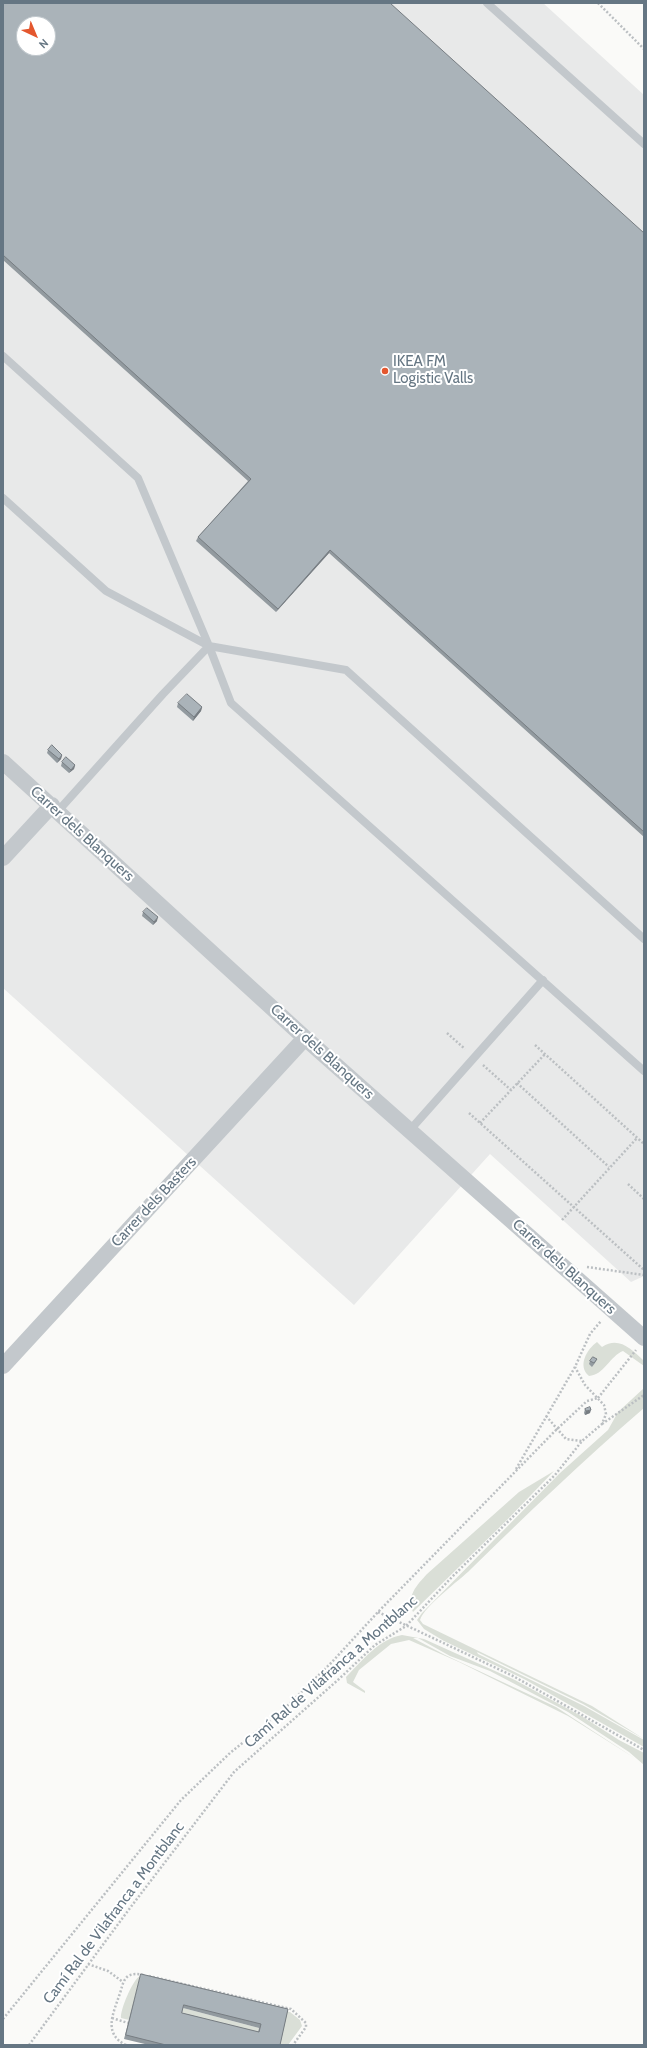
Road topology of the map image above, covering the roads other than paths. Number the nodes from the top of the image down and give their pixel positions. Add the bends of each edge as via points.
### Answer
1 (487, 3) edge
2 (644, 144) edge
3 (3, 356) edge
4 (3, 498) edge
5 (209, 646) junction
6 (3, 762) edge
7 (55, 808) junction
8 (3, 858) edge
9 (644, 939) edge
10 (543, 980) junction
11 (305, 1038) junction
12 (644, 1071) edge
13 (410, 1130) junction
14 (644, 1338) edge
15 (3, 1366) edge

1 - 2 lane
3 - 5 lane via 138,478
4 - 5 lane via 106,591
5 - 7 lane
5 - 9 lane via 346,670
5 - 10 lane via 231,703
6 - 7 street, Carrer dels Blanquers
7 - 8 street
7 - 11 street, Carrer dels Blanquers
10 - 12 lane
10 - 13 lane
11 - 13 street, Carrer dels Blanquers
11 - 15 street, Carrer dels Basters
13 - 14 street, Carrer dels Blanquers

